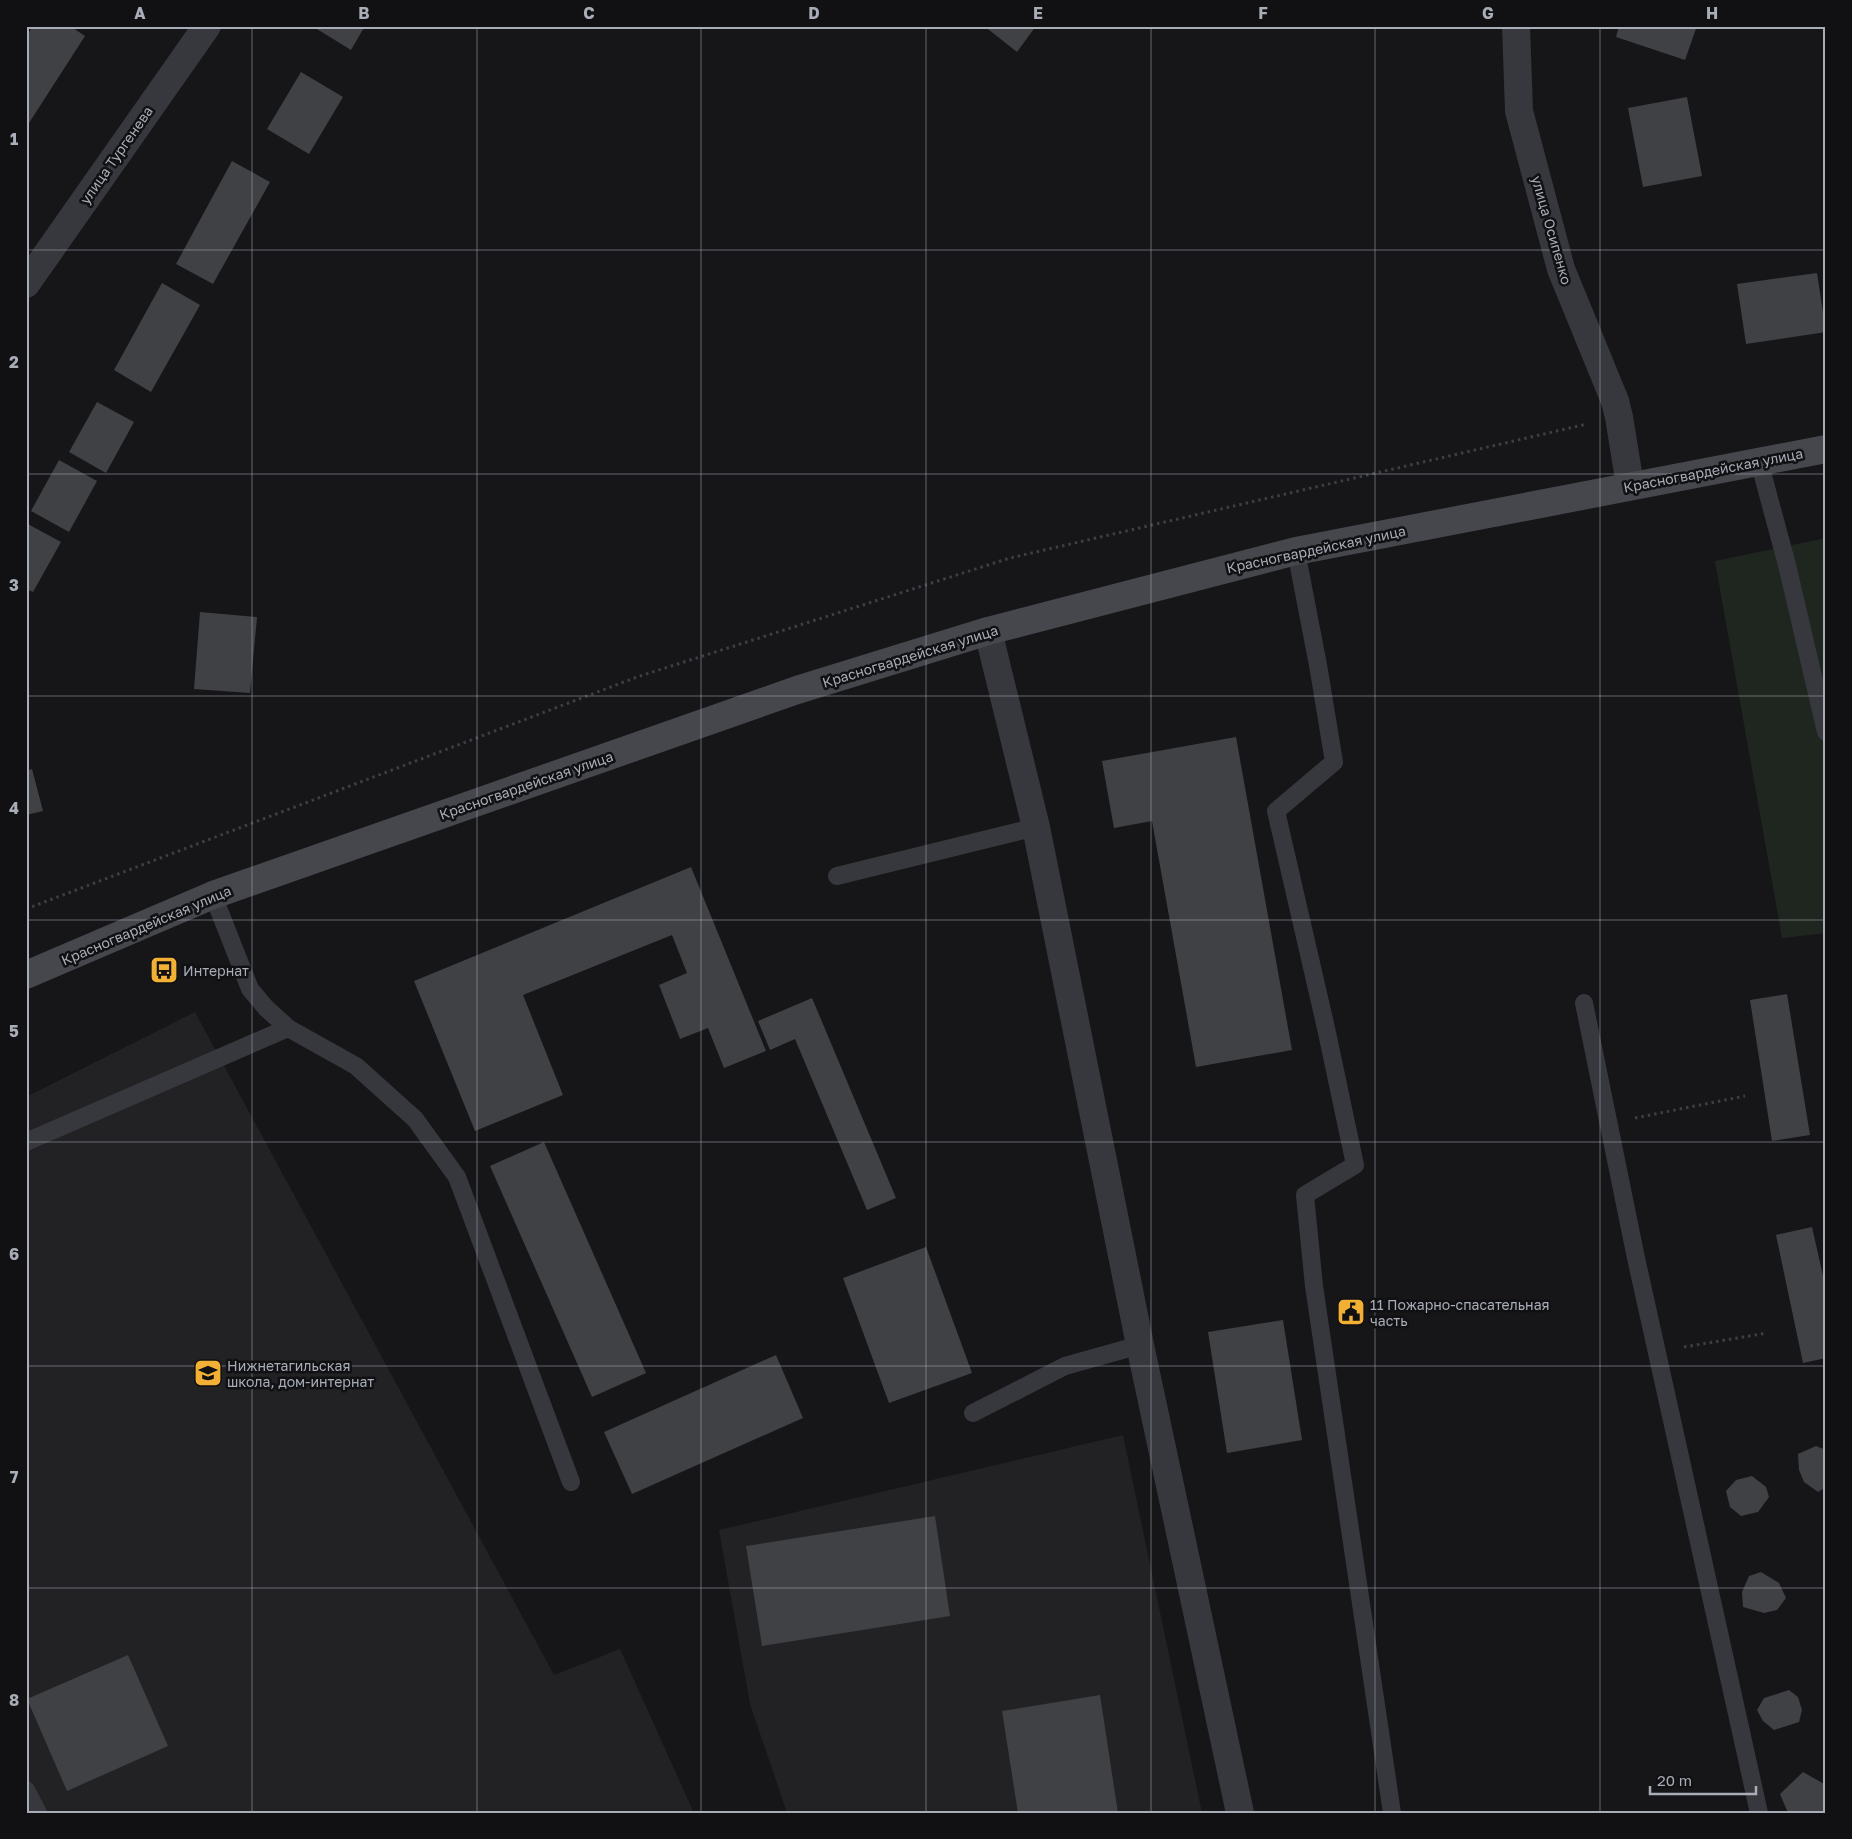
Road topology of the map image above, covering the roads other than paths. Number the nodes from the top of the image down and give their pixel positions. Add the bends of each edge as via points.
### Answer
1 (207, 26) edge
2 (1516, 26) edge
3 (26, 284) edge
4 (1826, 449) edge
5 (1758, 461) junction
6 (1630, 485) junction
7 (1296, 551) junction
8 (988, 631) junction
9 (1826, 732) edge
10 (1036, 828) junction
11 (837, 876) dead end
12 (213, 896) junction
13 (26, 975) edge
14 (1584, 1003) dead end
15 (288, 1028) junction
16 (26, 1142) edge
17 (1140, 1344) junction
18 (973, 1414) dead end
19 (571, 1482) dead end
20 (26, 1790) edge
21 (38, 1813) edge
22 (1240, 1813) edge
23 (1392, 1813) edge
24 (1759, 1813) edge

1 - 3 street, улица Тургенева
2 - 6 street, улица Осипенко via 1519,111 1561,268 1615,401
4 - 5 main road, Красногвардейская улица
5 - 6 main road, Красногвардейская улица
5 - 9 lane via 1787,565
6 - 7 main road, Красногвардейская улица
7 - 8 main road, Красногвардейская улица
7 - 23 lane via 1334,762 1276,811 1354,1165 1305,1195 1316,1295
8 - 10 street
8 - 12 main road, Красногвардейская улица via 798,690
10 - 11 lane
10 - 17 street
12 - 13 main road, Красногвардейская улица
12 - 15 lane via 250,988
14 - 24 lane
15 - 16 lane
15 - 19 lane via 356,1066 415,1120 457,1177
17 - 18 lane via 1066,1366
17 - 22 street
20 - 21 lane

